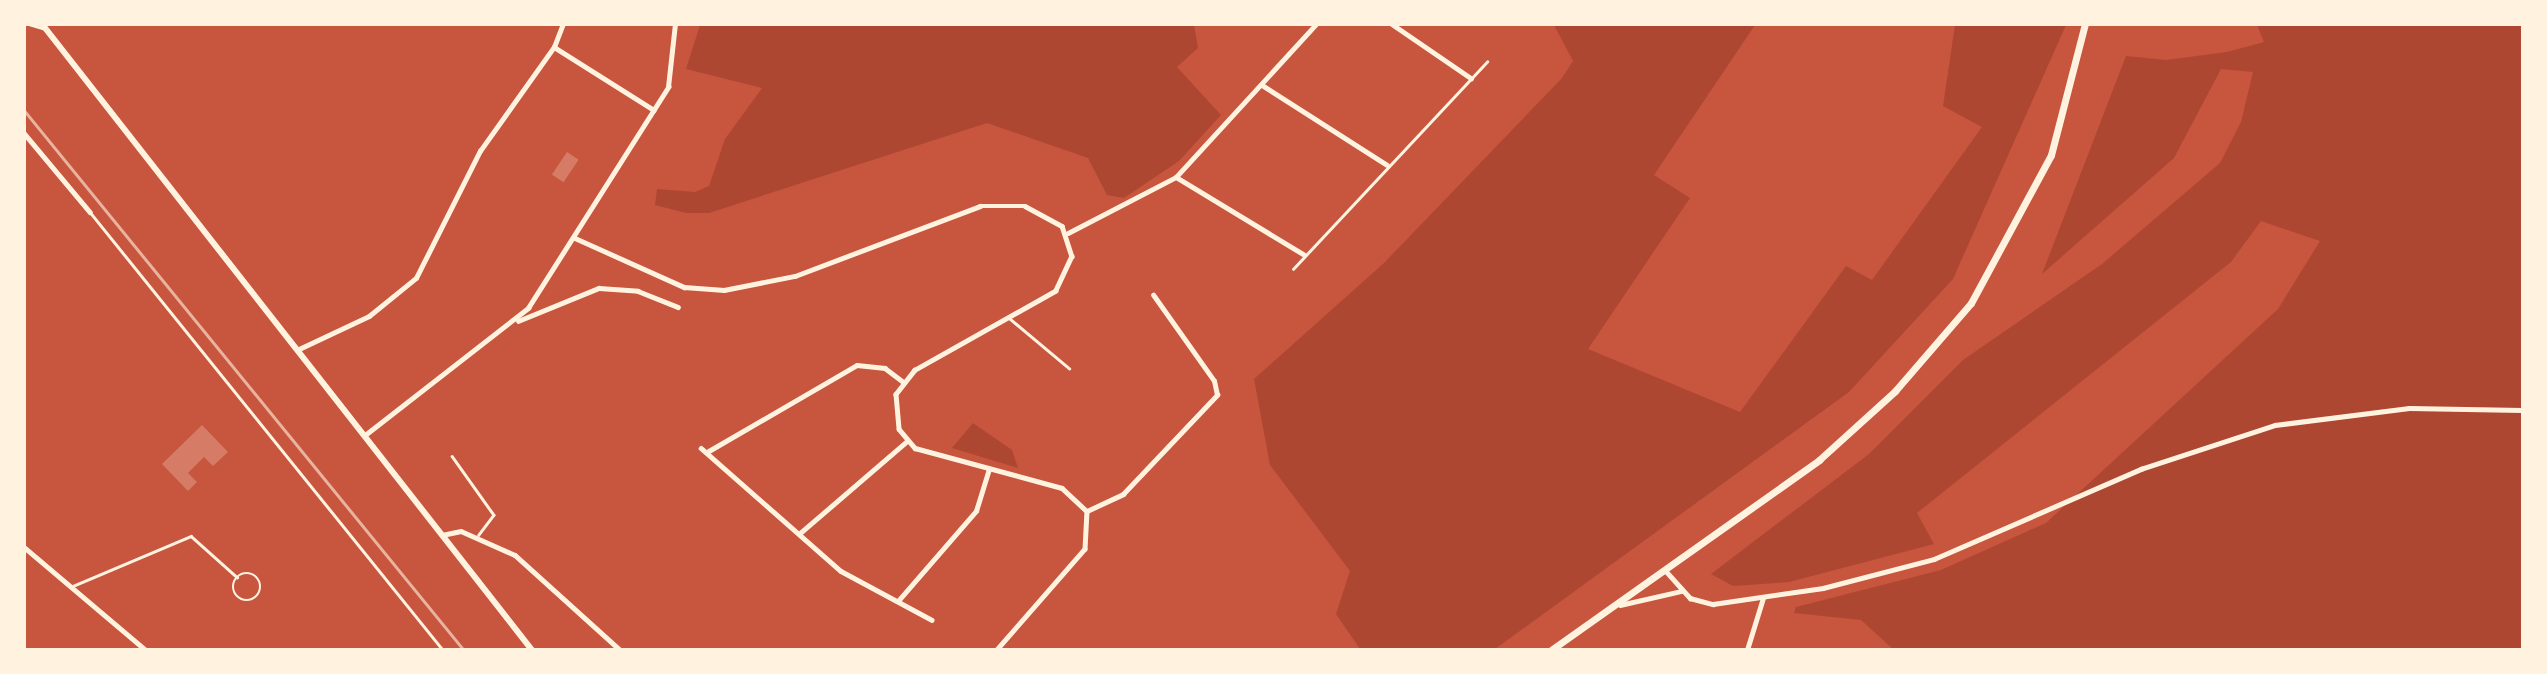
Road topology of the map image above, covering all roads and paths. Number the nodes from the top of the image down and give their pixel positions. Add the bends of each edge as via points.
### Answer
1 (29, 24) edge
2 (54, 24) edge
3 (563, 24) edge
4 (675, 24) edge
5 (1316, 24) edge
6 (1392, 24) edge
7 (2085, 24) edge
8 (44, 27) edge
9 (554, 47) junction
10 (1487, 62) dead end
11 (1471, 78) junction
12 (1262, 85) junction
13 (654, 110) junction
14 (24, 133) edge
15 (1387, 164) junction
16 (1176, 177) junction
17 (90, 212) joint
18 (1068, 233) junction
19 (575, 238) junction
20 (1303, 254) junction
21 (1293, 270) dead end
22 (1153, 295) dead end
23 (678, 307) dead end
24 (1008, 317) junction
25 (518, 321) junction
26 (299, 349) junction
27 (1069, 368) dead end
28 (902, 381) junction
29 (2522, 410) edge
30 (365, 435) junction
31 (907, 441) junction
32 (701, 448) dead end
33 (706, 452) junction
34 (452, 456) dead end
35 (989, 469) junction
36 (1087, 511) junction
37 (799, 534) junction
38 (442, 535) junction
39 (479, 536) junction
40 (24, 547) edge
41 (1665, 570) junction
42 (237, 577) junction
43 (73, 586) junction
44 (1681, 591) junction
45 (1763, 598) junction
46 (898, 601) junction
47 (1603, 613) junction
48 (932, 620) dead end
49 (146, 649) edge
50 (443, 649) edge
51 (532, 649) edge
52 (620, 649) edge
53 (997, 649) edge
54 (1551, 649) edge
55 (1747, 649) edge

1 - 8 lane
2 - 8 street
3 - 9 street
4 - 13 street via 674,68
5 - 12 street
6 - 11 street
7 - 41 main road via 2050,155 1971,303 1895,391 1819,460
8 - 26 street
9 - 13 street
9 - 26 street via 480,151 416,278 369,316
10 - 11 lane
11 - 15 lane
12 - 15 street
12 - 16 street
13 - 19 street
14 - 17 street
15 - 20 lane
16 - 18 street
16 - 20 street
17 - 50 lane
18 - 19 street via 1041,211 980,206 794,276 723,290 684,286
18 - 24 street via 1070,270 1063,283
19 - 25 street
20 - 21 lane
22 - 36 street via 1214,381 1217,395 1123,494
23 - 25 street via 638,291 599,288
24 - 27 lane
24 - 28 street
25 - 30 street
26 - 30 street
28 - 31 street via 895,412
28 - 33 street via 884,368 857,365
29 - 45 street via 2397,408 2275,425 2141,469 1934,559
30 - 38 street
31 - 35 street via 928,453
31 - 37 street
32 - 33 street
33 - 37 street
34 - 39 lane via 494,515
35 - 36 street via 1062,488
35 - 46 street via 976,511
36 - 53 street via 1088,539 1079,558
37 - 46 street via 841,571
38 - 39 street
38 - 51 street
39 - 52 street via 515,555
40 - 43 street
41 - 44 street
41 - 47 main road
42 - 42 lane via 238,598 258,596 256,576
42 - 43 lane via 191,536
43 - 49 street
44 - 45 street via 1713,604
44 - 47 street via 1649,593
45 - 55 street
46 - 48 street
47 - 54 main road

